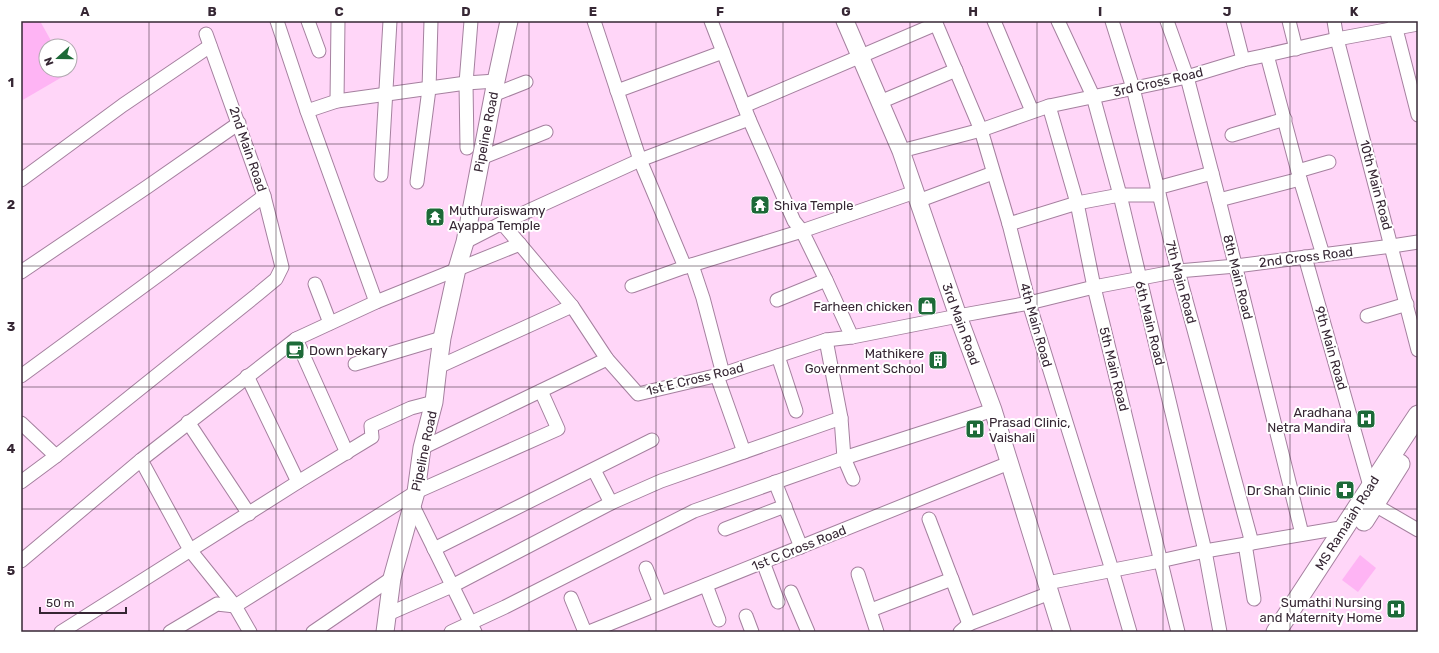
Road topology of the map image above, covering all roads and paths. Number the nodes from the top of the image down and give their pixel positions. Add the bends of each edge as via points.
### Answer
1 (277, 21) edge
2 (308, 21) edge
3 (338, 21) edge
4 (390, 21) edge
5 (431, 21) edge
6 (471, 21) edge
7 (509, 21) edge
8 (594, 21) edge
9 (711, 21) edge
10 (845, 21) edge
11 (994, 21) edge
12 (1058, 21) edge
13 (1112, 21) edge
14 (1167, 21) edge
15 (1233, 21) edge
16 (1289, 21) edge
17 (1334, 21) edge
18 (936, 22) edge
19 (1394, 24) edge
20 (1418, 24) edge
21 (1337, 39) junction
22 (1296, 48) junction
23 (319, 51) dead end
24 (723, 52) junction
25 (1267, 55) junction
26 (860, 56) junction
27 (1243, 60) junction
28 (956, 70) junction
29 (1187, 77) junction
30 (526, 82) dead end
31 (466, 84) junction
32 (495, 88) junction
33 (1133, 88) junction
34 (429, 89) junction
35 (617, 91) junction
36 (386, 93) junction
37 (1093, 96) junction
38 (338, 101) junction
39 (880, 102) junction
40 (744, 106) junction
41 (1049, 106) junction
42 (307, 111) junction
43 (1032, 111) junction
44 (1418, 115) edge
45 (749, 119) junction
46 (1285, 119) junction
47 (239, 123) junction
48 (981, 130) junction
49 (546, 132) dead end
50 (1232, 135) dead end
51 (467, 148) dead end
52 (901, 151) junction
53 (481, 158) junction
54 (640, 160) junction
55 (1329, 162) dead end
56 (993, 173) junction
57 (1212, 173) junction
58 (381, 175) dead end
59 (1299, 175) junction
60 (21, 180) edge
61 (416, 182) dead end
62 (1158, 191) junction
63 (1120, 195) junction
64 (264, 196) junction
65 (916, 197) junction
66 (1219, 200) junction
67 (1077, 203) junction
68 (502, 223) junction
69 (1009, 224) junction
70 (802, 231) junction
71 (465, 242) junction
72 (1418, 242) edge
73 (520, 244) junction
74 (1392, 246) junction
75 (1323, 255) junction
76 (1306, 257) junction
77 (689, 266) junction
78 (1236, 266) junction
79 (457, 269) junction
80 (1178, 271) junction
81 (21, 272) edge
82 (1139, 278) junction
83 (826, 280) junction
84 (315, 284) dead end
85 (632, 286) dead end
86 (1094, 287) junction
87 (777, 300) dead end
88 (376, 302) junction
89 (1029, 303) junction
90 (1407, 304) junction
91 (572, 306) junction
92 (958, 316) junction
93 (1366, 316) dead end
94 (330, 323) junction
95 (852, 337) junction
96 (442, 338) junction
97 (296, 339) junction
98 (826, 340) junction
99 (1418, 350) edge
100 (778, 356) junction
101 (607, 359) junction
102 (355, 364) dead end
103 (438, 367) junction
104 (720, 375) junction
105 (21, 376) edge
106 (247, 376) junction
107 (541, 391) junction
108 (434, 402) junction
109 (993, 410) junction
110 (796, 411) dead end
111 (1418, 415) edge
112 (841, 418) junction
113 (188, 422) junction
114 (21, 423) edge
115 (1418, 436) edge
116 (652, 440) dead end
117 (422, 448) junction
118 (744, 452) junction
119 (347, 453) junction
120 (56, 456) junction
121 (844, 458) junction
122 (141, 460) junction
123 (1009, 463) junction
124 (594, 470) junction
125 (853, 479) dead end
126 (21, 482) edge
127 (298, 482) junction
128 (775, 482) junction
129 (1369, 496) junction
130 (414, 499) junction
131 (610, 503) junction
132 (785, 506) junction
133 (248, 514) junction
134 (929, 519) dead end
135 (1346, 527) junction
136 (725, 529) dead end
137 (1418, 530) edge
138 (1302, 534) junction
139 (1249, 543) junction
140 (800, 547) junction
141 (434, 549) junction
142 (190, 550) junction
143 (1205, 551) junction
144 (21, 560) edge
145 (763, 562) junction
146 (1160, 562) junction
147 (646, 568) dead end
148 (1112, 570) junction
149 (858, 574) dead end
150 (392, 578) junction
151 (952, 579) junction
152 (706, 585) junction
153 (452, 586) junction
154 (1049, 588) junction
155 (791, 592) dead end
156 (571, 598) dead end
157 (1254, 599) dead end
158 (778, 602) dead end
159 (660, 603) junction
160 (235, 606) junction
161 (871, 610) junction
162 (388, 614) junction
163 (746, 616) dead end
164 (719, 620) dead end
165 (473, 627) edge
166 (964, 628) edge
167 (61, 632) edge
168 (170, 632) edge
169 (250, 632) edge
170 (313, 632) edge
171 (385, 632) edge
172 (451, 632) edge
173 (585, 632) edge
174 (589, 632) edge
175 (752, 632) edge
176 (808, 632) edge
177 (877, 632) edge
178 (1062, 632) edge
179 (1130, 632) edge
180 (1178, 632) edge
181 (1220, 632) edge
182 (1276, 632) edge
183 (1290, 632) edge

1 - 42 street
2 - 23 street
3 - 38 street
4 - 36 street
5 - 34 street
6 - 31 street
7 - 32 street, Pipeline Road
8 - 35 street
9 - 24 street
10 - 26 street, 3rd Main Road
11 - 43 street
12 - 37 street, 6th Main Road
13 - 33 street, 7th Main Road
14 - 29 street, 8th Main Road
15 - 27 street
16 - 22 street
17 - 21 street, 10th Main Road
18 - 26 street
18 - 28 street, 4th Main Road
19 - 20 street, 3rd Cross Road
19 - 21 street, 3rd Cross Road
19 - 44 street
21 - 22 street, 3rd Cross Road
21 - 74 street, 10th Main Road
22 - 25 street, 3rd Cross Road
24 - 35 street
24 - 40 street
25 - 27 street, 3rd Cross Road
25 - 46 street
26 - 39 street, 3rd Main Road
26 - 40 street
27 - 29 street, 3rd Cross Road
28 - 39 street
28 - 48 street, 4th Main Road
29 - 33 street, 3rd Cross Road
29 - 57 street, 8th Main Road
30 - 32 street
31 - 32 street
31 - 34 street
31 - 51 street
32 - 53 street, Pipeline Road
33 - 37 street, 3rd Cross Road
33 - 62 street, 7th Main Road
34 - 36 street
34 - 61 street
35 - 54 street
36 - 38 street
36 - 58 street
37 - 41 street, 3rd Cross Road
37 - 63 street, 6th Main Road
38 - 42 street
39 - 52 street, 3rd Main Road
40 - 45 street
41 - 43 street, 3rd Cross Road
41 - 67 street, 5th Main Road
42 - 88 street
43 - 48 street, 3rd Cross Road
45 - 54 street
45 - 70 street via 794,221
46 - 50 street
46 - 59 street
47 - 60 street, 2nd Main Road via 208,40
47 - 64 street, 2nd Main Road
47 - 81 street
48 - 52 street, 3rd Cross Road
48 - 56 street, 4th Main Road
49 - 53 street
52 - 65 street, 3rd Main Road
53 - 71 street, Pipeline Road
54 - 68 street
54 - 77 street
55 - 59 street
56 - 65 street
56 - 69 street, 4th Main Road
57 - 62 street
57 - 66 street, 8th Main Road
59 - 66 street
59 - 75 street
62 - 63 street
62 - 80 street, 7th Main Road
63 - 67 street
63 - 82 street, 6th Main Road
64 - 105 street
64 - 120 street, 2nd Main Road via 282,267 276,279
65 - 70 street
65 - 92 street, 3rd Main Road
66 - 78 street, 8th Main Road
67 - 69 street
67 - 86 street, 5th Main Road
68 - 71 street
68 - 73 street, 1st E Cross Road
69 - 89 street, 4th Main Road
70 - 77 street
70 - 83 street
71 - 79 street, Pipeline Road
72 - 74 street, 2nd Cross Road
73 - 79 street
73 - 91 street, 1st E Cross Road
74 - 75 street, 2nd Cross Road
74 - 90 street, 10th Main Road
75 - 76 street, 2nd Cross Road
76 - 78 street, 2nd Cross Road
76 - 129 street, 9th Main Road
77 - 85 street
77 - 104 street via 703,298
78 - 80 street, 2nd Cross Road
78 - 138 street, 8th Main Road
79 - 88 street
79 - 96 street, Pipeline Road
80 - 82 street, 2nd Cross Road
80 - 139 street, 7th Main Road
82 - 86 street, 2nd Cross Road
82 - 143 street, 6th Main Road
83 - 87 street
83 - 95 street
84 - 94 street
86 - 89 street, 2nd Cross Road
86 - 146 street, 5th Main Road
88 - 94 street
89 - 92 street, 2nd Cross Road
89 - 148 street, 4th Main Road
90 - 93 street
90 - 99 street, 10th Main Road
91 - 101 street, 1st E Cross Road
91 - 103 street
92 - 95 street, 1st E Cross Road
92 - 109 street, 3rd Main Road
94 - 97 street
95 - 98 street, 1st E Cross Road
96 - 102 street
96 - 103 street, Pipeline Road
97 - 106 street
97 - 119 street
98 - 100 street, 1st E Cross Road
98 - 112 street
100 - 104 street, 1st E Cross Road
100 - 110 street
101 - 104 street, 1st E Cross Road via 638,394
101 - 107 street
103 - 108 street, Pipeline Road
104 - 118 street
106 - 113 street
106 - 127 street
107 - 117 street
107 - 130 street via 558,429
108 - 117 street, Pipeline Road
108 - 119 street via 411,408 371,426 372,437
109 - 121 street
109 - 123 street, 3rd Main Road
111 - 129 main road, MS Ramaiah Road
112 - 118 street
112 - 121 street
113 - 122 street
113 - 133 street
114 - 120 street
115 - 129 main road, MS Ramaiah Road
116 - 124 street
117 - 130 street, Pipeline Road
118 - 131 street via 666,479
119 - 127 street
120 - 126 street
121 - 125 street
121 - 128 street
122 - 142 street
122 - 144 street
123 - 140 street, 1st C Cross Road
123 - 154 street, 3rd Main Road
124 - 131 street
124 - 141 street
127 - 133 street
128 - 132 street
128 - 165 street via 694,511 506,607
129 - 135 main road, MS Ramaiah Road
129 - 137 street
129 - 183 main road, MS Ramaiah Road
130 - 141 street
130 - 150 street, Pipeline Road
130 - 160 street
131 - 153 street
132 - 136 street
132 - 140 street
133 - 142 street
134 - 151 street
135 - 138 street
135 - 182 main road, MS Ramaiah Road
138 - 139 street
139 - 143 street
139 - 157 street, 7th Main Road
140 - 145 street, 1st C Cross Road
141 - 153 street
142 - 160 street
142 - 167 street
143 - 146 street
143 - 181 street, 6th Main Road
145 - 152 street, 1st C Cross Road
145 - 158 street
146 - 148 street
146 - 180 street, 5th Main Road
147 - 159 street
148 - 154 street
148 - 179 street, 4th Main Road
149 - 161 street
150 - 162 street, Pipeline Road
150 - 170 street
151 - 161 street
151 - 166 street
152 - 159 street, 1st C Cross Road
152 - 164 street
153 - 162 street
153 - 165 street
154 - 166 street
154 - 178 street, 3rd Main Road
155 - 176 street
156 - 173 street
159 - 174 street, 1st C Cross Road
160 - 168 street via 217,604
160 - 169 street
161 - 177 street
162 - 171 street, Pipeline Road
163 - 175 street
165 - 172 street

